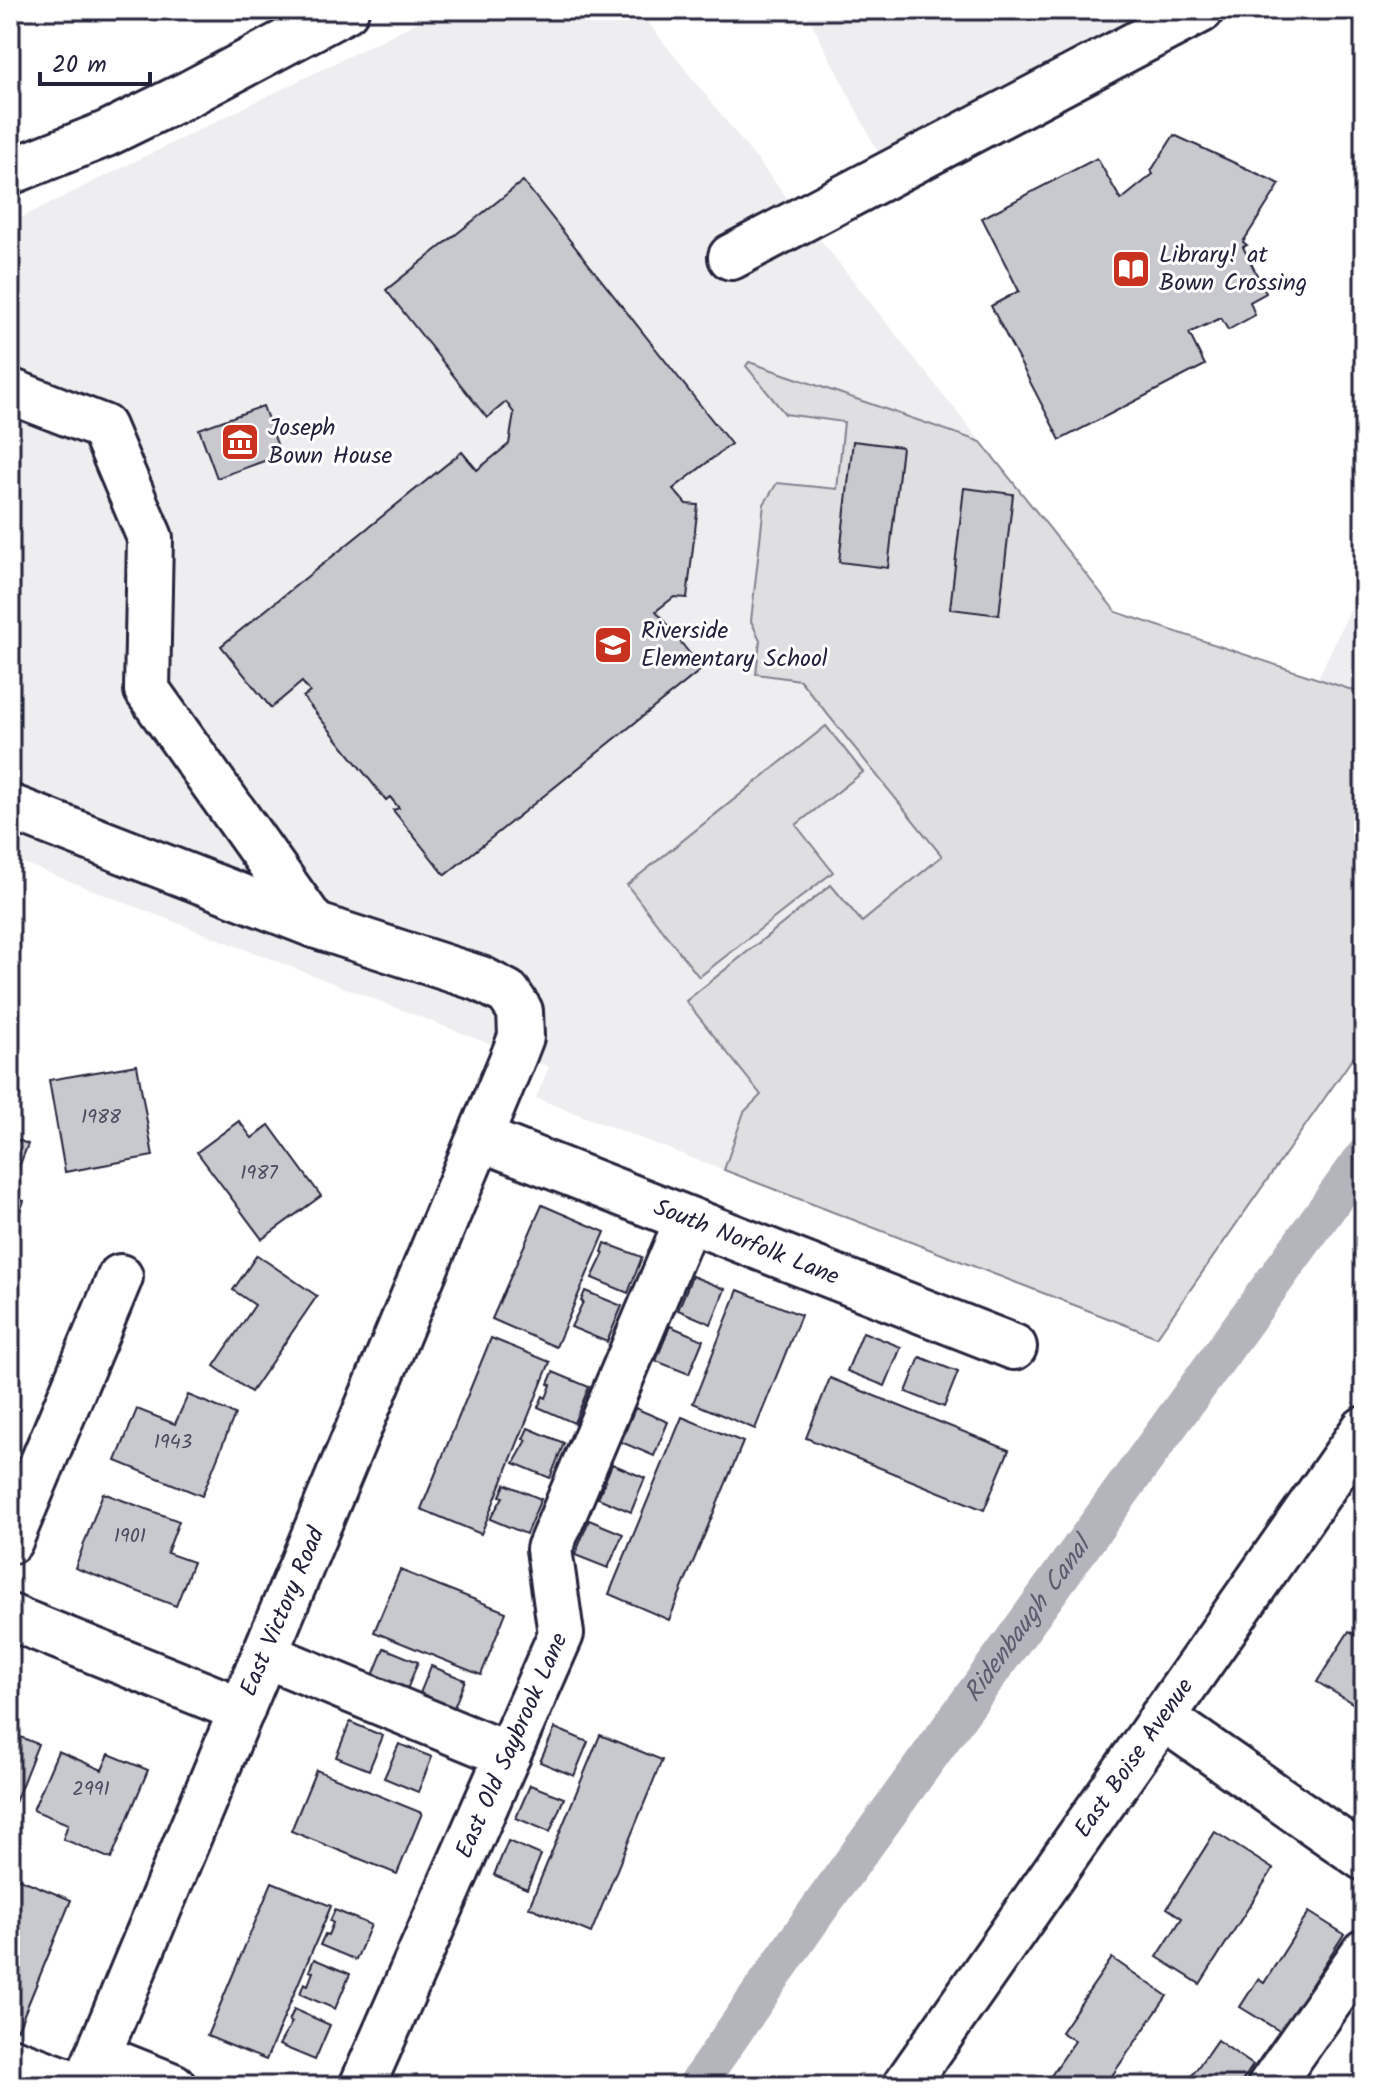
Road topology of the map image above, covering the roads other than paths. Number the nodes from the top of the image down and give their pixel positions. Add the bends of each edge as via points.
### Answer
1 (346, 10) edge
2 (1201, 10) edge
3 (10, 172) edge
4 (731, 257) dead end
5 (10, 391) edge
6 (10, 807) edge
7 (314, 925) junction
8 (480, 1138) junction
9 (687, 1221) junction
10 (120, 1277) dead end
11 (1014, 1347) dead end
12 (1364, 1429) edge
13 (10, 1541) edge
14 (10, 1617) edge
15 (265, 1655) junction
16 (242, 1710) junction
17 (1162, 1717) junction
18 (508, 1755) junction
19 (1364, 1858) edge
20 (1364, 1952) edge
21 (10, 2060) edge
22 (88, 2076) edge
23 (173, 2086) edge
24 (362, 2086) edge
25 (905, 2086) edge
26 (1270, 2086) edge

1 - 3 street via 106,134
2 - 4 street
5 - 7 street via 103,427 150,538 147,690
6 - 7 street, East Victory Road
7 - 8 street, East Victory Road via 481,979 508,993 520,1011 521,1037
8 - 9 street, South Norfolk Lane
8 - 15 street, East Victory Road
9 - 11 street, South Norfolk Lane
9 - 18 street, East Old Saybrook Lane via 549,1549 561,1634
10 - 13 street
12 - 17 street, East Boise Avenue
14 - 16 street
15 - 16 street, East Victory Road
15 - 18 street
16 - 22 street, East Victory Road
17 - 19 street
17 - 25 street, East Boise Avenue
18 - 24 street, East Old Saybrook Lane
20 - 26 street
21 - 22 street
22 - 23 street

